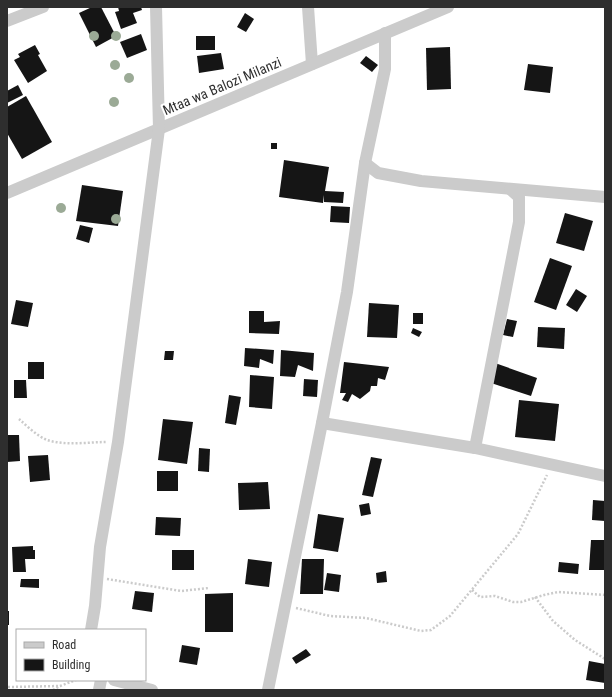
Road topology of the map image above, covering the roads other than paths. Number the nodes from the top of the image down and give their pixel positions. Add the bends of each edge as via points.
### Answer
1 (43, 7) edge
2 (156, 7) edge
3 (308, 7) edge
4 (448, 7) edge
5 (7, 21) edge
6 (385, 33) junction
7 (312, 64) junction
8 (159, 129) junction
9 (365, 163) junction
10 (510, 189) junction
11 (7, 193) edge
12 (605, 197) edge
13 (322, 423) junction
14 (475, 448) junction
15 (605, 476) edge
16 (91, 629) edge
17 (118, 681) edge
18 (152, 690) edge
19 (268, 690) edge

1 - 5 street
2 - 8 street
3 - 7 street
4 - 6 street, Mtaa wa Balozi Milanzi
6 - 7 street, Mtaa wa Balozi Milanzi
6 - 9 street via 384,69
7 - 8 street, Mtaa wa Balozi Milanzi
8 - 11 street, Mtaa wa Balozi Milanzi
8 - 16 street via 118,442 100,547
9 - 10 street via 378,173 422,181
9 - 13 street via 347,292
10 - 12 street
10 - 14 street via 519,197 519,222
13 - 14 street
13 - 19 street
14 - 15 street
17 - 18 street

